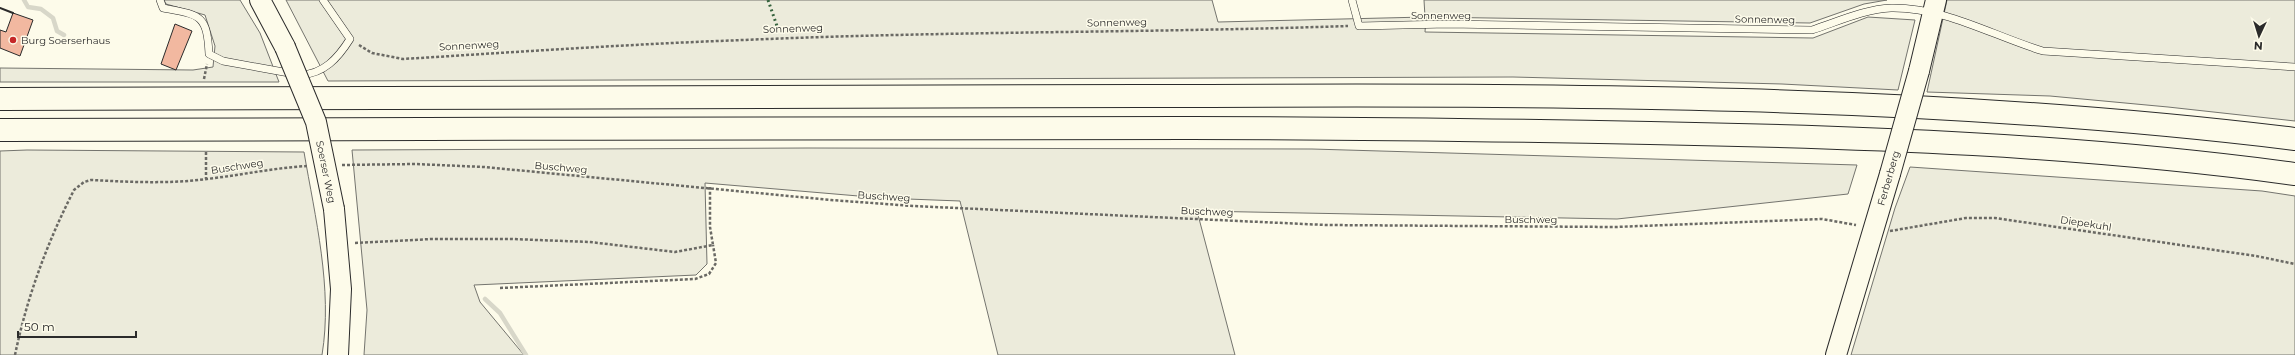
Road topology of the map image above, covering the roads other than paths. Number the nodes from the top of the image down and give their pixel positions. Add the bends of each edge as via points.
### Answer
1 (160, 0) edge
2 (260, 0) edge
3 (323, 0) edge
4 (1352, 0) edge
5 (1935, 6) edge
6 (2295, 67) edge
7 (0, 99) edge
8 (0, 130) edge
9 (2295, 139) edge
10 (2295, 174) edge
11 (338, 355) edge
12 (1836, 355) edge

1 - 3 lane via 163,8 190,13 199,18 206,26 209,54 223,62 280,73 310,75 339,57 350,39
2 - 11 main road, Soerser Weg, bridge via 285,47 316,122 334,209 341,288
4 - 5 lane, Sonnenweg via 1359,26 1448,24 1812,30 1890,8
5 - 6 lane, Sonnenweg via 2014,42 2043,51
5 - 12 main road, Ferberberg, bridge via 1890,174
7 - 9 highway via 1384,95 1764,99 2043,114
8 - 10 highway via 1388,128 1908,140 2056,149

